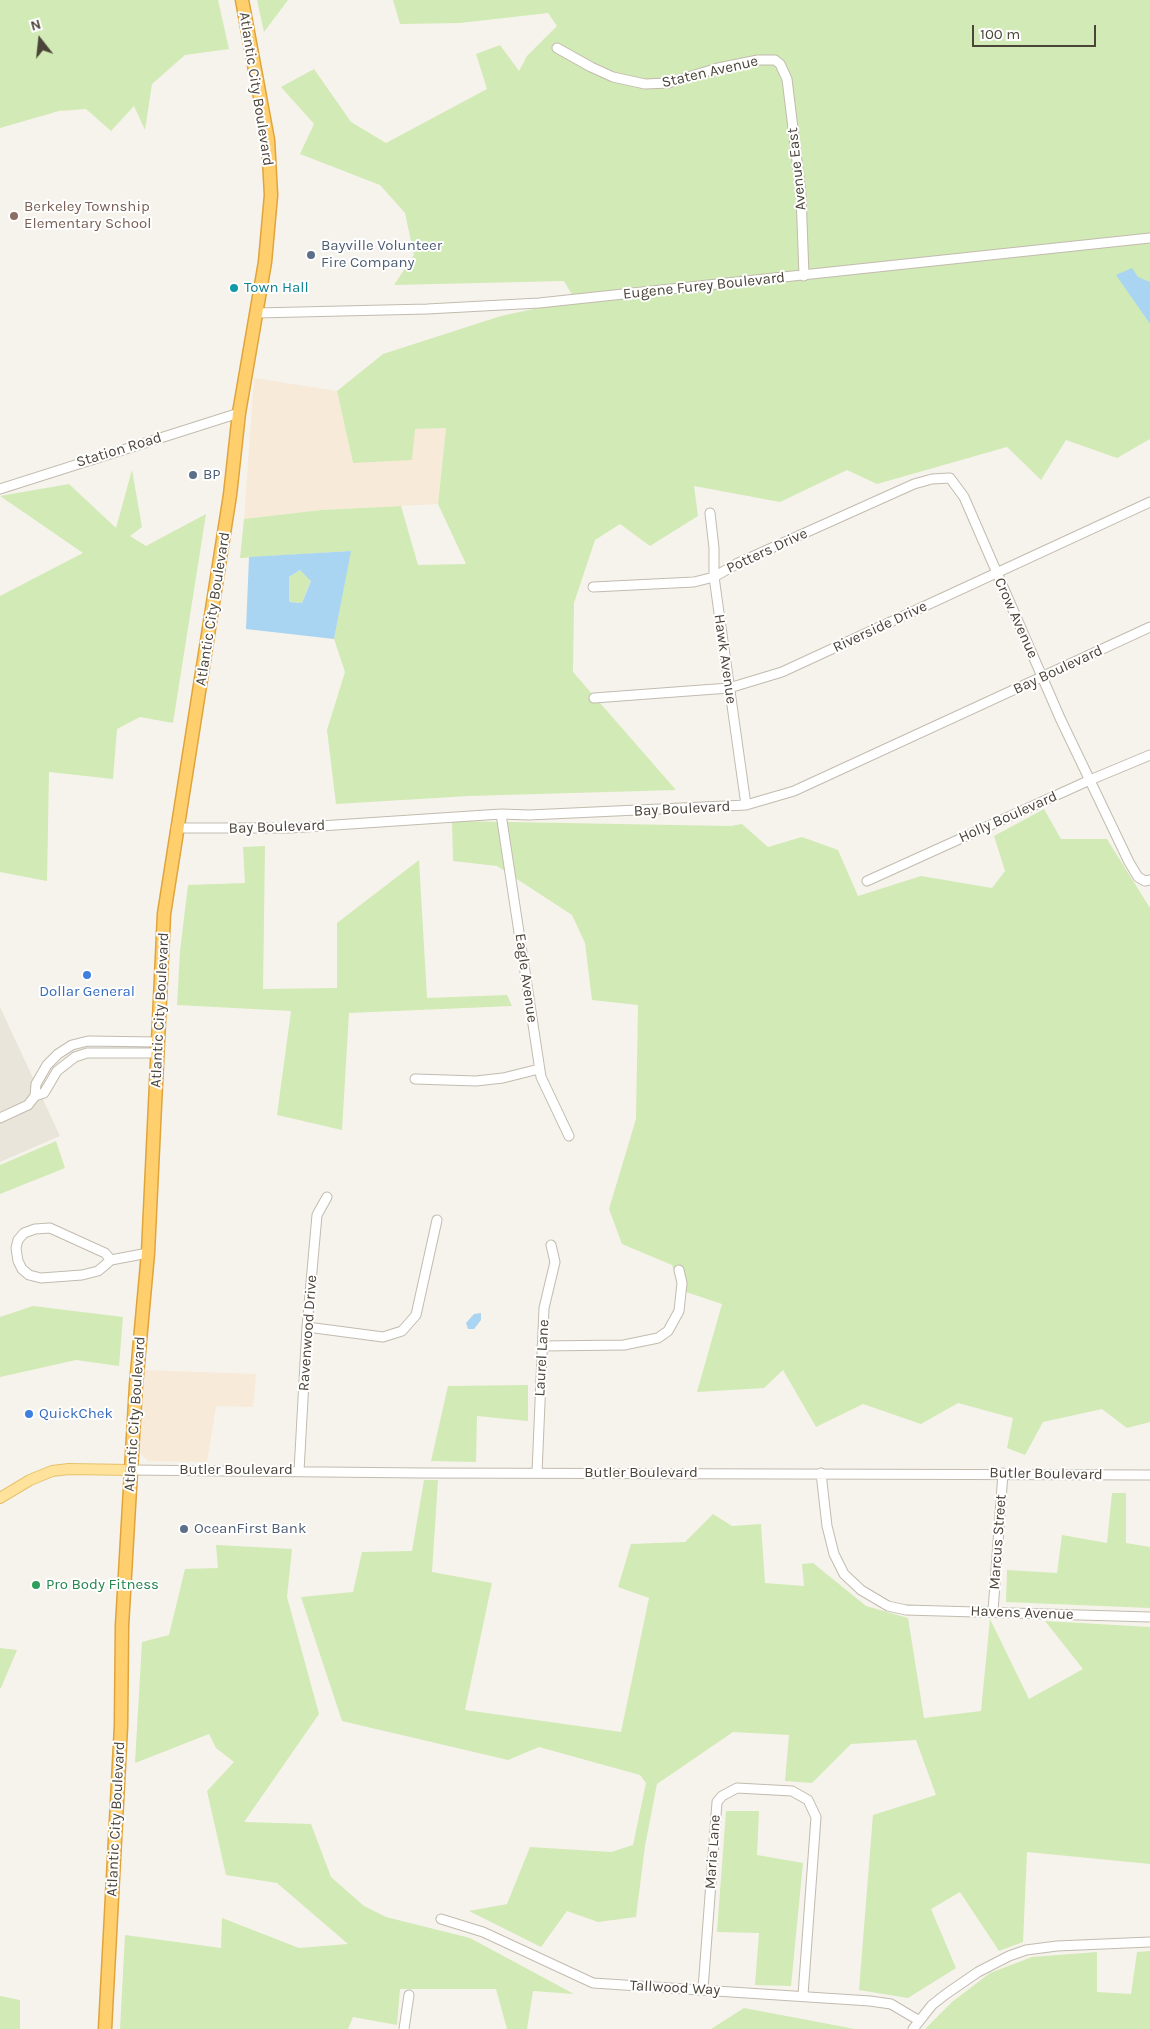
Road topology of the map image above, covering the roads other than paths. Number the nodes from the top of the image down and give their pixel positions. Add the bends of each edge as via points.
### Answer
1 (242, 0) edge
2 (557, 48) dead end
3 (780, 64) joint
4 (1150, 238) edge
5 (804, 276) junction
6 (257, 313) junction
7 (239, 413) junction
8 (932, 479) joint
9 (0, 488) edge
10 (1150, 502) edge
11 (710, 513) dead end
12 (997, 573) junction
13 (714, 577) junction
14 (593, 587) dead end
15 (1150, 627) edge
16 (1042, 677) junction
17 (729, 688) junction
18 (594, 698) dead end
19 (1150, 755) edge
20 (1090, 780) junction
21 (746, 805) junction
22 (500, 814) junction
23 (176, 828) junction
24 (867, 881) dead end
25 (1147, 881) edge
26 (158, 1047) junction
27 (539, 1069) junction
28 (415, 1079) dead end
29 (0, 1118) edge
30 (569, 1136) dead end
31 (327, 1197) dead end
32 (437, 1220) dead end
33 (551, 1245) dead end
34 (148, 1253) junction
35 (111, 1260) junction
36 (680, 1270) dead end
37 (307, 1327) junction
38 (542, 1346) junction
39 (131, 1470) junction
40 (299, 1470) junction
41 (537, 1473) junction
42 (820, 1473) junction
43 (1003, 1473) junction
44 (1150, 1475) edge
45 (0, 1498) edge
46 (993, 1611) junction
47 (1150, 1617) edge
48 (441, 1919) dead end
49 (1150, 1942) edge
50 (703, 1989) junction
51 (409, 1995) dead end
52 (803, 1995) junction
53 (918, 2020) junction
54 (105, 2029) edge
55 (404, 2029) edge
56 (913, 2029) edge

1 - 6 highway, Atlantic City Boulevard via 268,140 271,195
2 - 3 street, Staten Avenue via 598,70 644,84 668,84 718,68 758,60 775,60
3 - 5 street, Avenue East via 787,79 801,194
4 - 5 street, Eugene Furey Boulevard
5 - 6 street, Eugene Furey Boulevard via 539,303
6 - 7 highway, Atlantic City Boulevard
7 - 9 street, Station Road
7 - 23 highway, Atlantic City Boulevard via 229,504
8 - 12 street, Crow Avenue via 946,477 955,482
8 - 13 street, Potters Drive via 914,484 738,563
10 - 12 street, Riverside Drive
11 - 13 street, Hawk Avenue
12 - 16 street, Crow Avenue
12 - 17 street, Riverside Drive via 782,672
13 - 14 street, Potters Drive via 694,582
13 - 17 street, Hawk Avenue
15 - 16 street, Bay Boulevard
16 - 20 street, Crow Avenue
16 - 21 street, Bay Boulevard via 794,791
17 - 18 street, Riverside Drive
17 - 21 street, Hawk Avenue
19 - 20 street, Holly Boulevard
20 - 24 street, Holly Boulevard
20 - 25 street, Crow Avenue via 1129,862 1138,877
21 - 22 street, Bay Boulevard
22 - 23 street, Bay Boulevard via 290,828
22 - 27 street, Eagle Avenue
23 - 26 highway, Atlantic City Boulevard via 164,914
26 - 29 street via 87,1053 75,1057 57,1071 44,1093 35,1096 28,1105
26 - 34 highway, Atlantic City Boulevard
27 - 28 street via 476,1081
27 - 30 street, Eagle Avenue
31 - 37 street, Ravenwood Drive via 317,1215
32 - 37 street via 416,1315 402,1331 383,1337
33 - 38 street, Laurel Lane via 555,1262 544,1308
34 - 35 street
34 - 39 highway, Atlantic City Boulevard
35 - 35 street via 98,1271 41,1278 29,1275 22,1268 16,1248 24,1233 50,1228 104,1253
36 - 38 street via 679,1311 668,1331 658,1338 624,1345
37 - 40 street, Ravenwood Drive
38 - 41 street, Laurel Lane
39 - 40 street, Butler Boulevard
39 - 45 main road via 52,1471
39 - 54 highway, Atlantic City Boulevard
40 - 41 street, Butler Boulevard
41 - 42 street, Butler Boulevard
42 - 43 street, Butler Boulevard
42 - 46 street, Havens Avenue via 834,1554 844,1574 875,1599 906,1610
43 - 44 street, Butler Boulevard
43 - 46 street, Marcus Street
46 - 47 street, Havens Avenue
48 - 50 street, Tallwood Way via 483,1932 593,1983
49 - 53 street via 1026,1950 986,1967 946,1994
50 - 52 street, Tallwood Way
50 - 52 street, Maria Lane via 717,1802 737,1788 774,1790 800,1794 813,1807 816,1817
51 - 55 street
52 - 53 street, Tallwood Way via 891,2004
53 - 56 street

